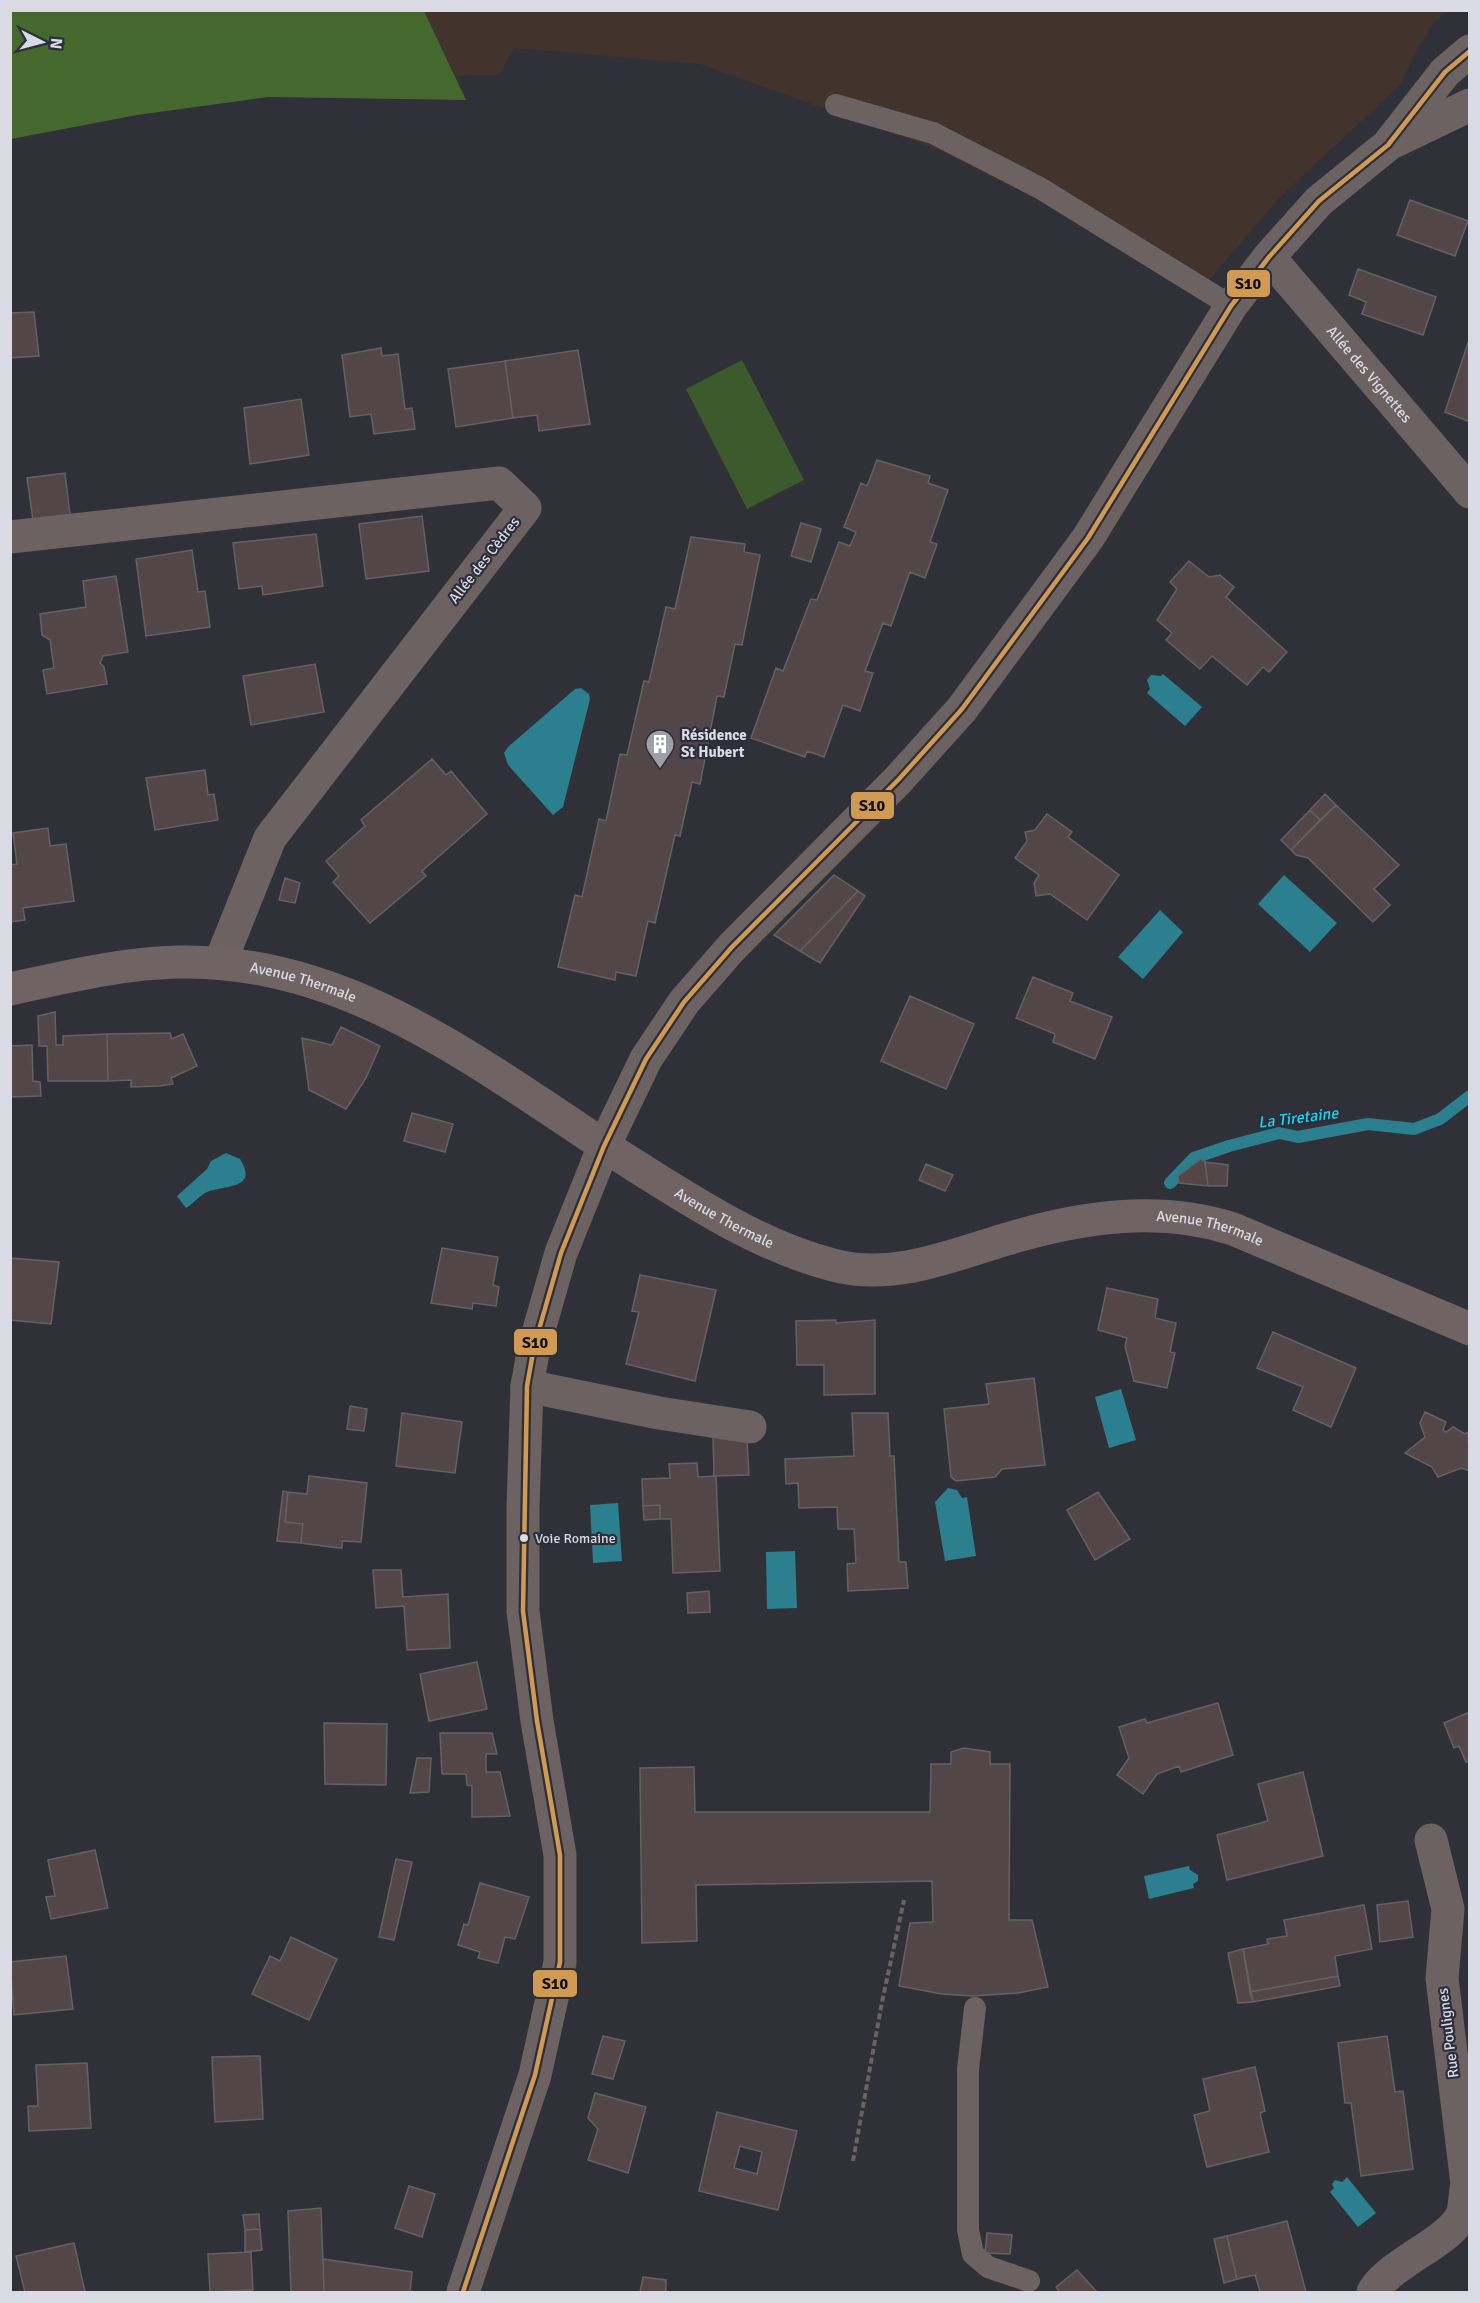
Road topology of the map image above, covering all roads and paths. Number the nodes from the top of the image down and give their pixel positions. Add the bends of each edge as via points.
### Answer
1 (1470, 51) edge
2 (836, 105) dead end
3 (1470, 105) edge
4 (1388, 145) junction
5 (1269, 257) junction
6 (1231, 306) junction
7 (1470, 492) edge
8 (10, 537) edge
9 (220, 963) junction
10 (10, 989) edge
11 (604, 1146) junction
12 (1470, 1329) edge
13 (527, 1386) junction
14 (750, 1427) dead end
15 (1431, 1840) dead end
16 (904, 1900) dead end
17 (975, 2008) dead end
18 (854, 2161) dead end
19 (1029, 2281) dead end
20 (463, 2292) edge
21 (1373, 2292) edge

1 - 4 street via 1445,72
2 - 6 lane via 933,133 992,163 1040,188
3 - 4 street
4 - 5 street via 1320,201
5 - 6 street
5 - 7 street, Allée des Vignettes
6 - 11 street via 1088,538 976,690 899,779 732,947 684,1002 646,1059
8 - 9 street, Allée des Cèdres via 499,483 525,508 270,838
9 - 10 main road, Avenue Thermale via 141,964
9 - 11 main road, Avenue Thermale via 276,970 322,983 398,1016
11 - 12 main road, Avenue Thermale via 734,1227 777,1247 838,1266 892,1270 1071,1223 1164,1216 1233,1230
11 - 13 street via 561,1252
13 - 14 street
13 - 20 street via 523,1611 560,1854 560,1962 535,2075
15 - 21 street, Rue Poulignes via 1448,1909 1442,1978 1467,2184 1462,2214 1443,2236 1381,2278
16 - 18 path
17 - 19 lane via 968,2069 968,2230 973,2254 988,2267

